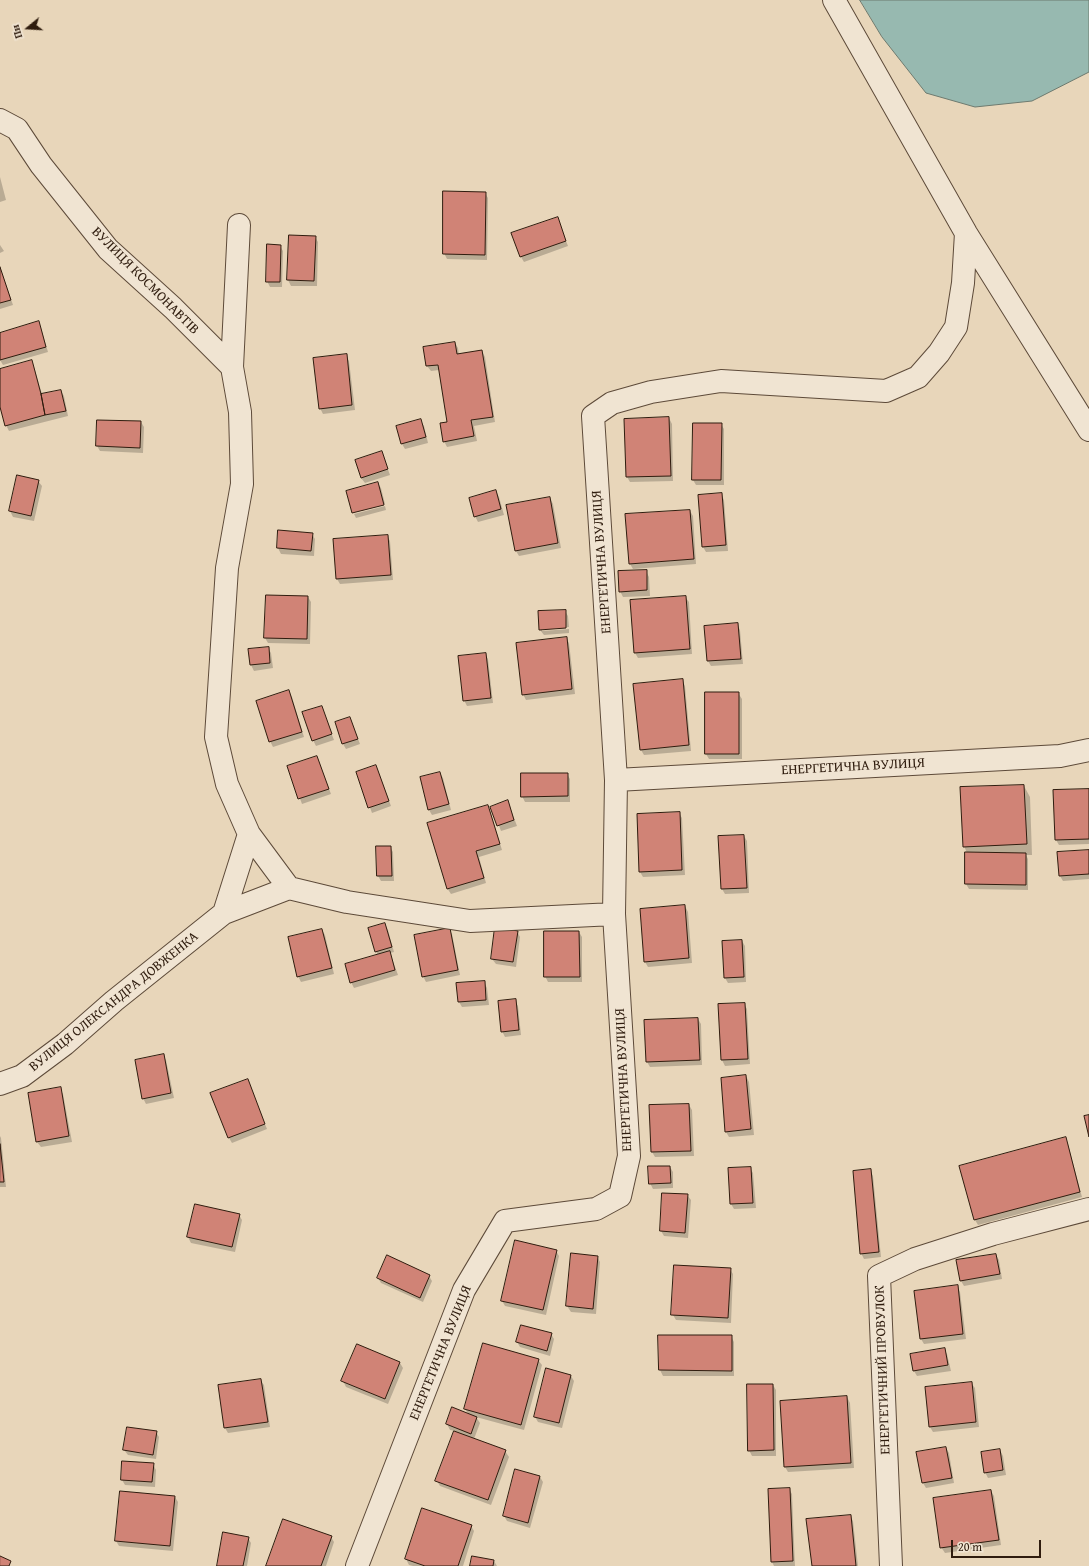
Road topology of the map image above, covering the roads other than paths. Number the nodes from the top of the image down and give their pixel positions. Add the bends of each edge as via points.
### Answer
1 (834, 0) edge
2 (0, 120) edge
3 (239, 226) dead end
4 (966, 233) junction
5 (232, 367) junction
6 (1089, 430) edge
7 (1089, 750) edge
8 (616, 780) junction
9 (249, 834) junction
10 (289, 888) junction
11 (224, 912) junction
12 (614, 914) junction
13 (0, 1084) edge
14 (1089, 1209) edge
15 (357, 1566) edge
16 (891, 1566) edge

1 - 4 street
2 - 5 street, ВУЛИЦЯ КОСМОНАВТІВ via 17,129 41,165 108,249 173,308
3 - 5 street
4 - 6 street
4 - 8 street, ЕНЕРГЕТИЧНА ВУЛИЦЯ via 963,283 956,327 939,353 918,376 886,391 721,381 644,394 612,403 593,416
5 - 9 street via 240,412 242,484 227,568 216,737 227,784
7 - 8 street, ЕНЕРГЕТИЧНА ВУЛИЦЯ via 1060,756
8 - 12 street, ЕНЕРГЕТИЧНА ВУЛИЦЯ
9 - 10 street
9 - 11 street
10 - 11 street, ВУЛИЦЯ ОЛЕКСАНДРА ДОВЖЕНКА
10 - 12 street via 347,902 470,921
11 - 13 street, ВУЛИЦЯ ОЛЕКСАНДРА ДОВЖЕНКА via 65,1044 22,1076
12 - 15 street, ЕНЕРГЕТИЧНА ВУЛИЦЯ via 629,1156 620,1196 596,1208 505,1221 464,1290
14 - 16 street, ЕНЕРГЕТИЧНИЙ ПРОВУЛОК via 993,1234 915,1259 879,1276

